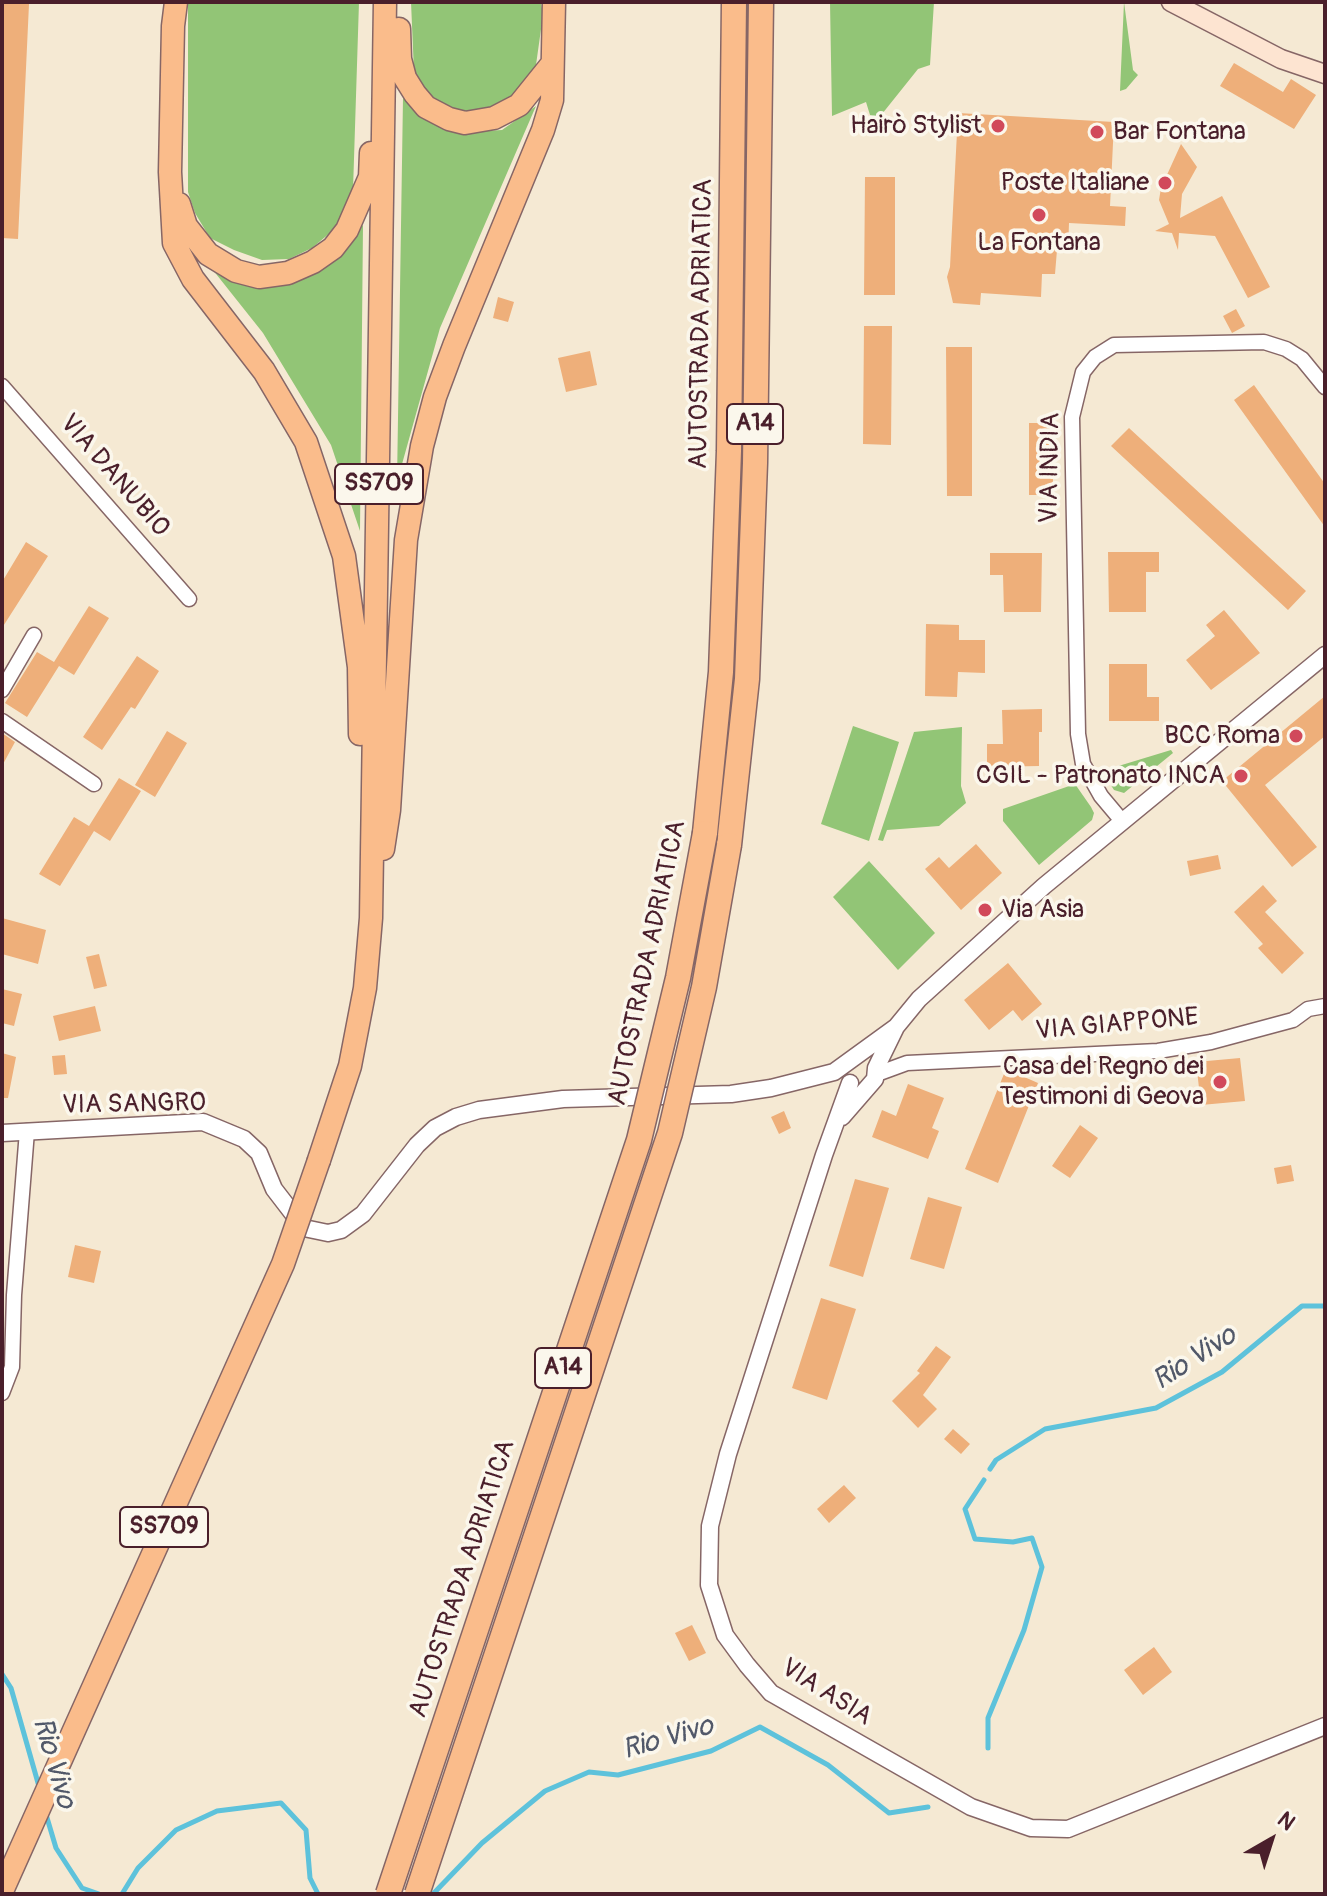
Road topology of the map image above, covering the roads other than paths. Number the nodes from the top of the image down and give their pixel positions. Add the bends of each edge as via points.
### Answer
1 (169, 2) edge
2 (176, 2) edge
3 (385, 2) edge
4 (398, 2) edge
5 (734, 2) edge
6 (761, 2) edge
7 (1171, 2) edge
8 (552, 5) edge
9 (173, 26) junction
10 (384, 50) junction
11 (552, 64) junction
12 (1325, 74) edge
13 (170, 172) junction
14 (2, 386) edge
15 (1325, 387) edge
16 (189, 599) dead end
17 (34, 635) dead end
18 (1325, 655) edge
19 (2, 690) edge
20 (2, 721) edge
21 (94, 784) dead end
22 (1122, 821) junction
23 (371, 918) junction
24 (1325, 1006) edge
25 (896, 1027) junction
26 (886, 1048) junction
27 (907, 1063) junction
28 (848, 1070) junction
29 (875, 1075) junction
30 (838, 1121) junction
31 (27, 1131) junction
32 (2, 1133) edge
33 (8, 1296) edge
34 (2, 1393) edge
35 (1325, 1726) edge
36 (2, 1891) edge
37 (388, 1894) edge
38 (417, 1894) edge

1 - 9 highway
2 - 9 highway
3 - 10 highway, SS709
4 - 11 highway via 405,78 426,107 449,119 479,122 507,113 529,96
5 - 37 highway, AUTOSTRADA ADRIATICA / A14, bridge via 729,451 721,672 705,833 678,978 639,1140
6 - 38 highway, AUTOSTRADA ADRIATICA / A14, bridge via 748,664 729,845 704,987 670,1133
7 - 12 main road via 1281,59
8 - 11 highway
9 - 13 highway
10 - 13 highway via 373,87 370,177 347,230 313,262 259,277 208,254 186,226
10 - 23 highway, SS709
11 - 23 highway via 552,100 543,130 454,346 422,446 406,540 389,810
13 - 23 highway via 174,243 193,279 264,371 306,442 344,556 359,667 362,893
14 - 16 street, VIA DANUBIO
15 - 22 street, VIA INDIA via 1302,359 1264,342 1114,345 1083,372 1072,417 1078,734 1083,764
17 - 19 street
18 - 22 street, VIA ASIA
20 - 21 street
22 - 25 street, VIA ASIA via 988,934
23 - 36 highway, SS709, bridge via 350,1066 283,1264
24 - 27 street, VIA GIAPPONE via 1308,1009 1293,1020 1158,1051
25 - 26 street, VIA ASIA
25 - 28 street, VIA ASIA
26 - 27 street
26 - 29 street, VIA ASIA
27 - 29 street, VIA GIAPPONE
28 - 29 street via 868,1059
28 - 29 street via 861,1088
28 - 30 street, VIA ASIA
28 - 31 street, VIA SANGRO via 731,1094 563,1099 479,1110 435,1128 363,1214 328,1233 304,1228 279,1197 259,1153 216,1126 203,1122
29 - 30 street, VIA ASIA
30 - 35 street, VIA ASIA via 728,1454 710,1526 709,1585 725,1635 747,1665 771,1693 971,1807 1031,1828 1068,1829
31 - 32 street, VIA SANGRO
31 - 33 street
33 - 34 street via 12,1367

